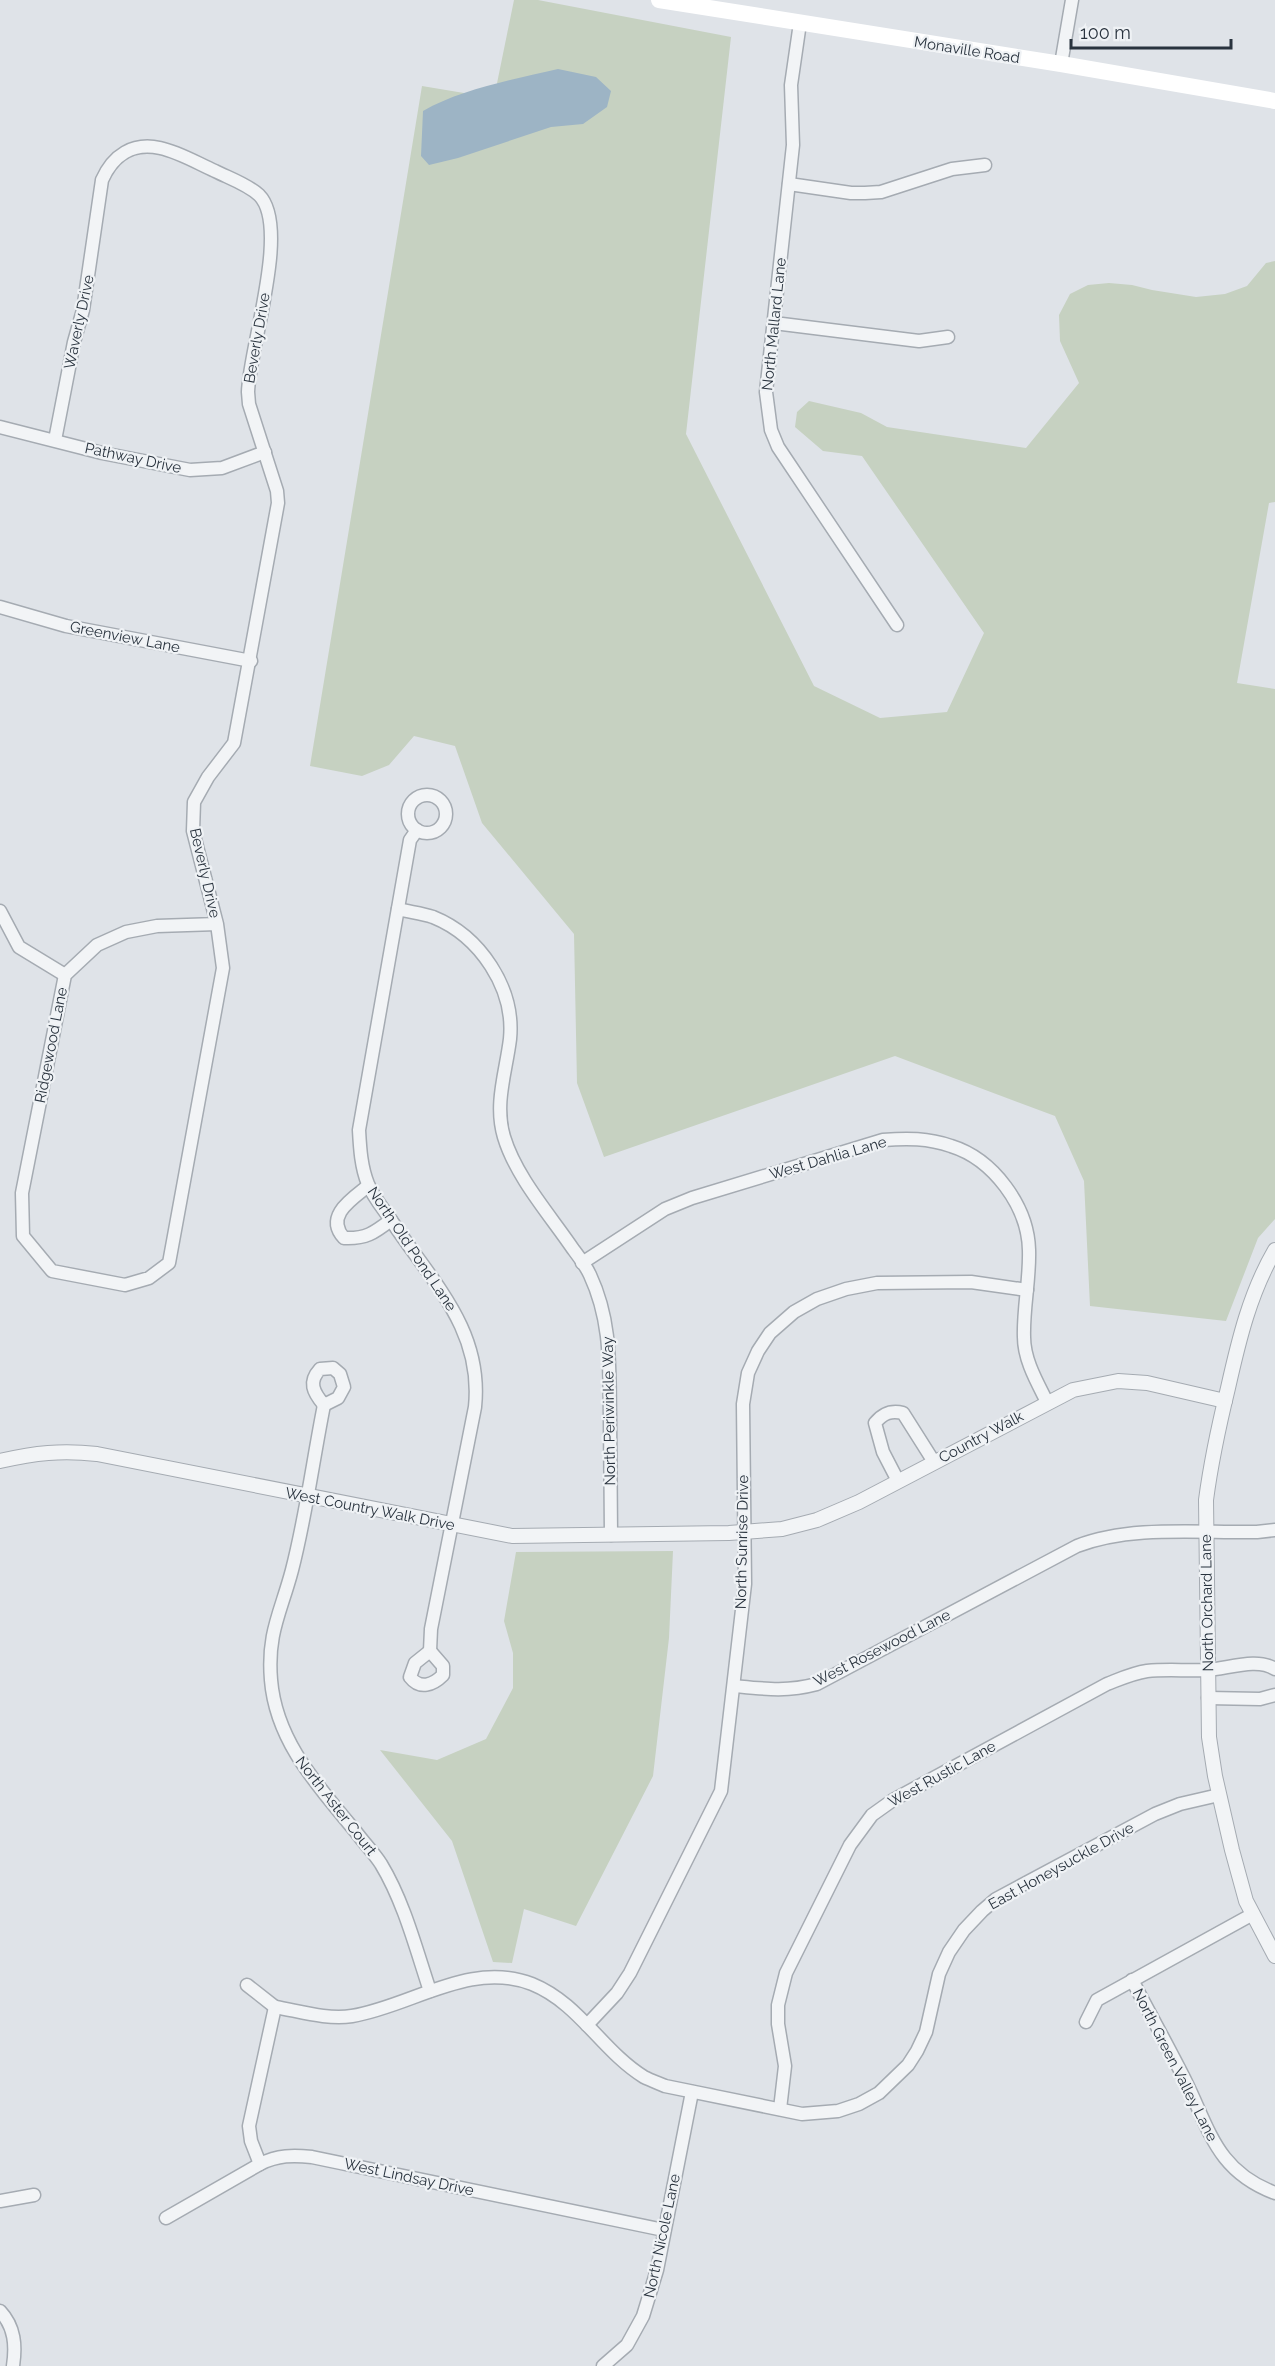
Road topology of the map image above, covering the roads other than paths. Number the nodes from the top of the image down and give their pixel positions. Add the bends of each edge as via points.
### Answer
1 (659, 0) edge
2 (1072, 0) edge
3 (800, 23) junction
4 (1061, 64) junction
5 (1275, 101) edge
6 (985, 165) dead end
7 (789, 184) junction
8 (271, 232) joint
9 (774, 323) junction
10 (948, 337) dead end
11 (0, 427) edge
12 (55, 440) junction
13 (265, 452) junction
14 (0, 607) edge
15 (897, 625) dead end
16 (251, 661) junction
17 (417, 830) dead end
18 (398, 909) junction
19 (0, 911) edge
20 (217, 924) junction
21 (65, 975) junction
22 (368, 1186) junction
23 (391, 1220) junction
24 (1275, 1250) edge
25 (582, 1263) junction
26 (52, 1271) joint
27 (1027, 1290) junction
28 (1225, 1401) junction
29 (1047, 1402) junction
30 (324, 1405) dead end
31 (0, 1461) edge
32 (934, 1462) junction
33 (898, 1481) junction
34 (306, 1496) junction
35 (452, 1525) junction
36 (1275, 1530) edge
37 (744, 1532) junction
38 (1206, 1533) junction
39 (611, 1535) junction
40 (430, 1651) dead end
41 (1275, 1669) edge
42 (1208, 1670) junction
43 (734, 1686) junction
44 (1275, 1695) edge
45 (1208, 1698) junction
46 (1219, 1795) junction
47 (1253, 1914) junction
48 (1275, 1956) edge
49 (1132, 1980) junction
50 (247, 1984) dead end
51 (430, 1991) junction
52 (275, 2007) junction
53 (1086, 2022) dead end
54 (587, 2025) junction
55 (693, 2092) junction
56 (780, 2109) junction
57 (260, 2164) junction
58 (1275, 2193) edge
59 (34, 2195) dead end
60 (0, 2201) edge
61 (166, 2218) dead end
62 (664, 2230) junction
63 (0, 2311) edge
64 (13, 2366) edge
65 (603, 2366) edge

1 - 3 main road, Monaville Road
2 - 4 street
3 - 4 main road, Monaville Road
3 - 7 street, North Mallard Lane via 791,85 793,145
4 - 5 main road, Monaville Road
6 - 7 street via 952,169 881,192 851,193
7 - 9 street, North Mallard Lane
8 - 12 street, Waverly Drive via 264,202 258,195 176,153 140,146 124,152 108,167 102,180 85,300
8 - 13 street, Beverly Drive via 263,310 248,392
9 - 10 street via 919,341
9 - 15 street, North Mallard Lane via 766,392 771,430 778,447
11 - 12 street, Pathway Drive
12 - 13 street, Pathway Drive via 190,470 222,468
13 - 16 street, Beverly Drive via 278,503
14 - 16 street, Greenview Lane via 66,626
16 - 20 street, Beverly Drive via 234,743 194,802 193,831
17 - 18 street, North Old Pond Lane via 410,840
18 - 22 street, North Old Pond Lane via 359,1130
18 - 25 street, North Periwinkle Way via 432,917 455,928 476,946 502,986 511,1022 500,1096 504,1137 519,1171
19 - 21 street via 19,947
20 - 21 street, Ridgewood Lane via 157,926 126,932 97,945
20 - 26 street, Beverly Drive via 223,968 169,1263 149,1278 125,1285
21 - 26 street, Ridgewood Lane via 22,1193 23,1236
22 - 23 street, North Old Pond Lane
22 - 23 street via 340,1212 338,1231 344,1238 360,1239
23 - 35 street, North Old Pond Lane via 465,1330 473,1356 475,1407
24 - 28 street, North Orchard Lane via 1251,1297
25 - 27 street, West Dahlia Lane via 665,1209 692,1198 883,1140 906,1138 953,1146 1004,1184 1026,1228
25 - 39 street, North Periwinkle Way via 598,1293 606,1320
27 - 29 street, West Dahlia Lane via 1024,1339 1032,1372
27 - 37 street, North Sunrise Drive via 971,1282 877,1283 817,1299 794,1312 770,1333 748,1373 742,1424
28 - 29 street, Country Walk via 1148,1383 1118,1381 1073,1390
28 - 38 street, North Orchard Lane via 1211,1461
29 - 32 street, Country Walk
30 - 34 street, North Aster Court
31 - 34 street, West Country Walk Drive via 44,1452 88,1453
32 - 33 street, Country Walk
32 - 33 street via 903,1413 882,1415 875,1423 878,1437
33 - 37 street, Country Walk via 817,1520 782,1529
34 - 35 street, West Country Walk Drive
34 - 51 street, North Aster Court via 292,1569 273,1630 271,1683 276,1706 286,1737 303,1768 390,1879
35 - 39 street, West Country Walk Drive via 512,1536
35 - 40 street, North Old Pond Lane
36 - 38 street, West Rosewood Lane
37 - 39 street, West Country Walk Drive
37 - 43 street, North Sunrise Drive via 745,1584
38 - 42 street, North Orchard Lane
38 - 43 street, West Rosewood Lane via 1098,1538 817,1684 795,1690
41 - 42 street, West Rustic Lane via 1249,1665
42 - 45 street, North Orchard Lane
42 - 56 street, West Rustic Lane via 1147,1671 1107,1684 872,1815 850,1845 781,1988 778,2024 785,2066
43 - 54 street, North Sunrise Drive via 725,1774 714,1809 630,1973
44 - 45 street via 1260,1699
45 - 46 street, North Orchard Lane via 1209,1737
46 - 47 street, North Orchard Lane via 1246,1901
46 - 56 street, East Honeysuckle Drive via 1155,1814 996,1899 964,1930 949,1952 918,2051 893,2081 859,2104 838,2111 802,2114
47 - 48 street, North Orchard Lane
47 - 49 street
49 - 53 street via 1097,2000
49 - 58 street, North Green Valley Lane via 1216,2147 1233,2168
50 - 52 street
51 - 52 street, East Honeysuckle Drive via 348,2016
51 - 54 street, East Honeysuckle Drive via 488,1976 508,1978 548,1991
52 - 57 street via 249,2126
54 - 55 street, East Honeysuckle Drive via 644,2077
55 - 56 street, East Honeysuckle Drive
55 - 62 street, North Nicole Lane
57 - 61 street, West Lindsay Drive
57 - 62 street, West Lindsay Drive via 273,2157 312,2157
59 - 60 street
62 - 65 street, North Nicole Lane via 644,2316 627,2346
63 - 64 street via 13,2332

